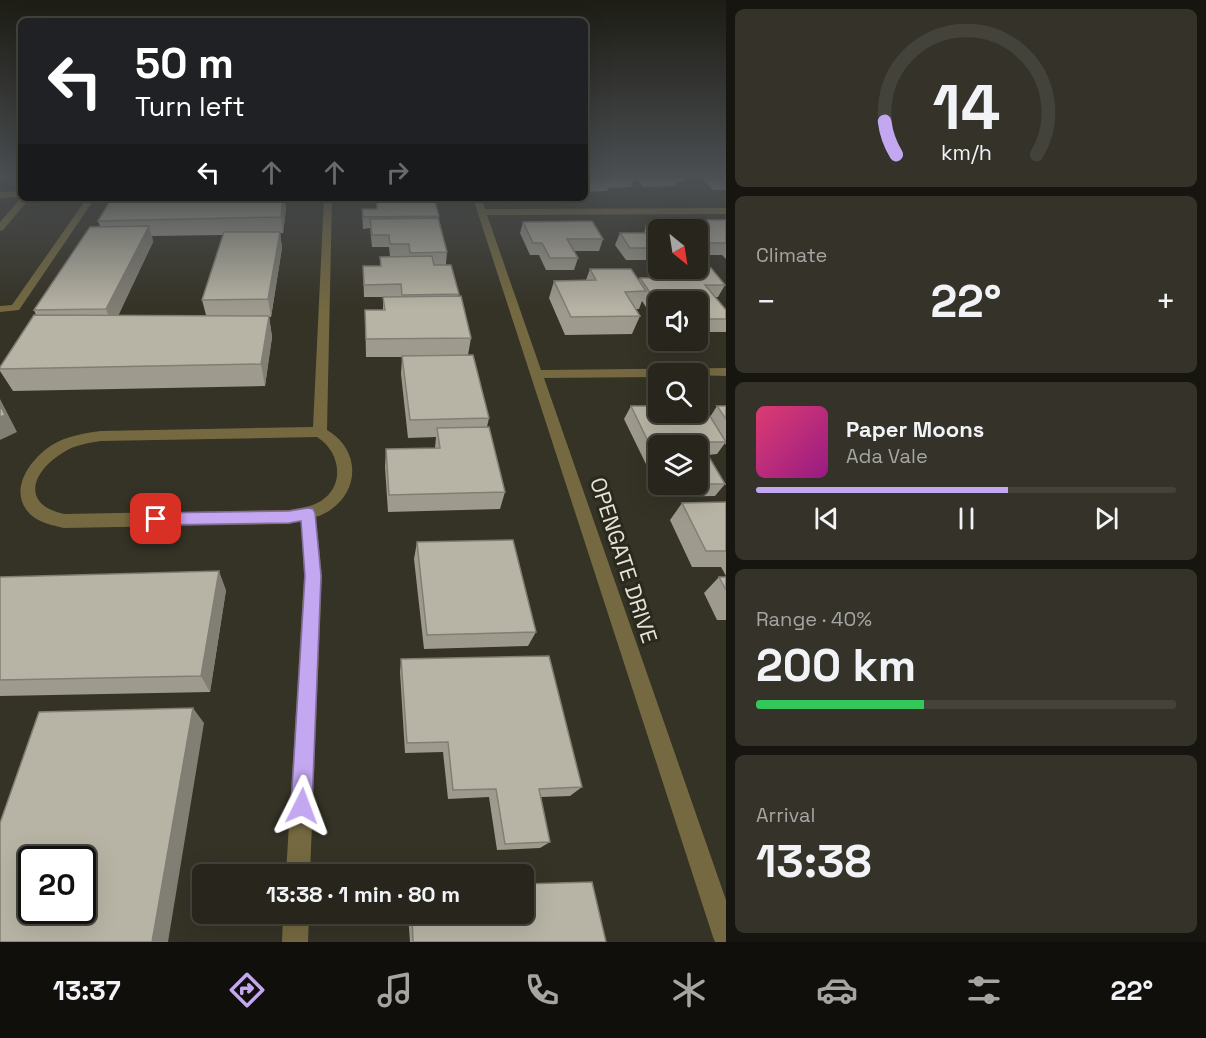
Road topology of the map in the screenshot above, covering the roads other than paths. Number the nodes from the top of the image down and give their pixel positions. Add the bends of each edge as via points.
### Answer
1 (74, 222) edge
2 (327, 222) edge
3 (486, 222) edge
4 (0, 309) edge
5 (726, 372) edge
6 (538, 374) junction
7 (320, 432) junction
8 (308, 513) junction
9 (299, 864) edge
10 (296, 924) edge
11 (726, 937) edge
12 (295, 942) edge

1 - 4 street via 15,308
2 - 7 street
3 - 6 street, OPENGATE DRIVE
5 - 6 street
6 - 11 street, OPENGATE DRIVE
7 - 8 street via 331,437 340,449 344,478 333,500
7 - 8 street via 81,439 56,450 41,462 29,480 32,507 38,514 64,521 289,517
8 - 9 street via 313,576
10 - 12 street

